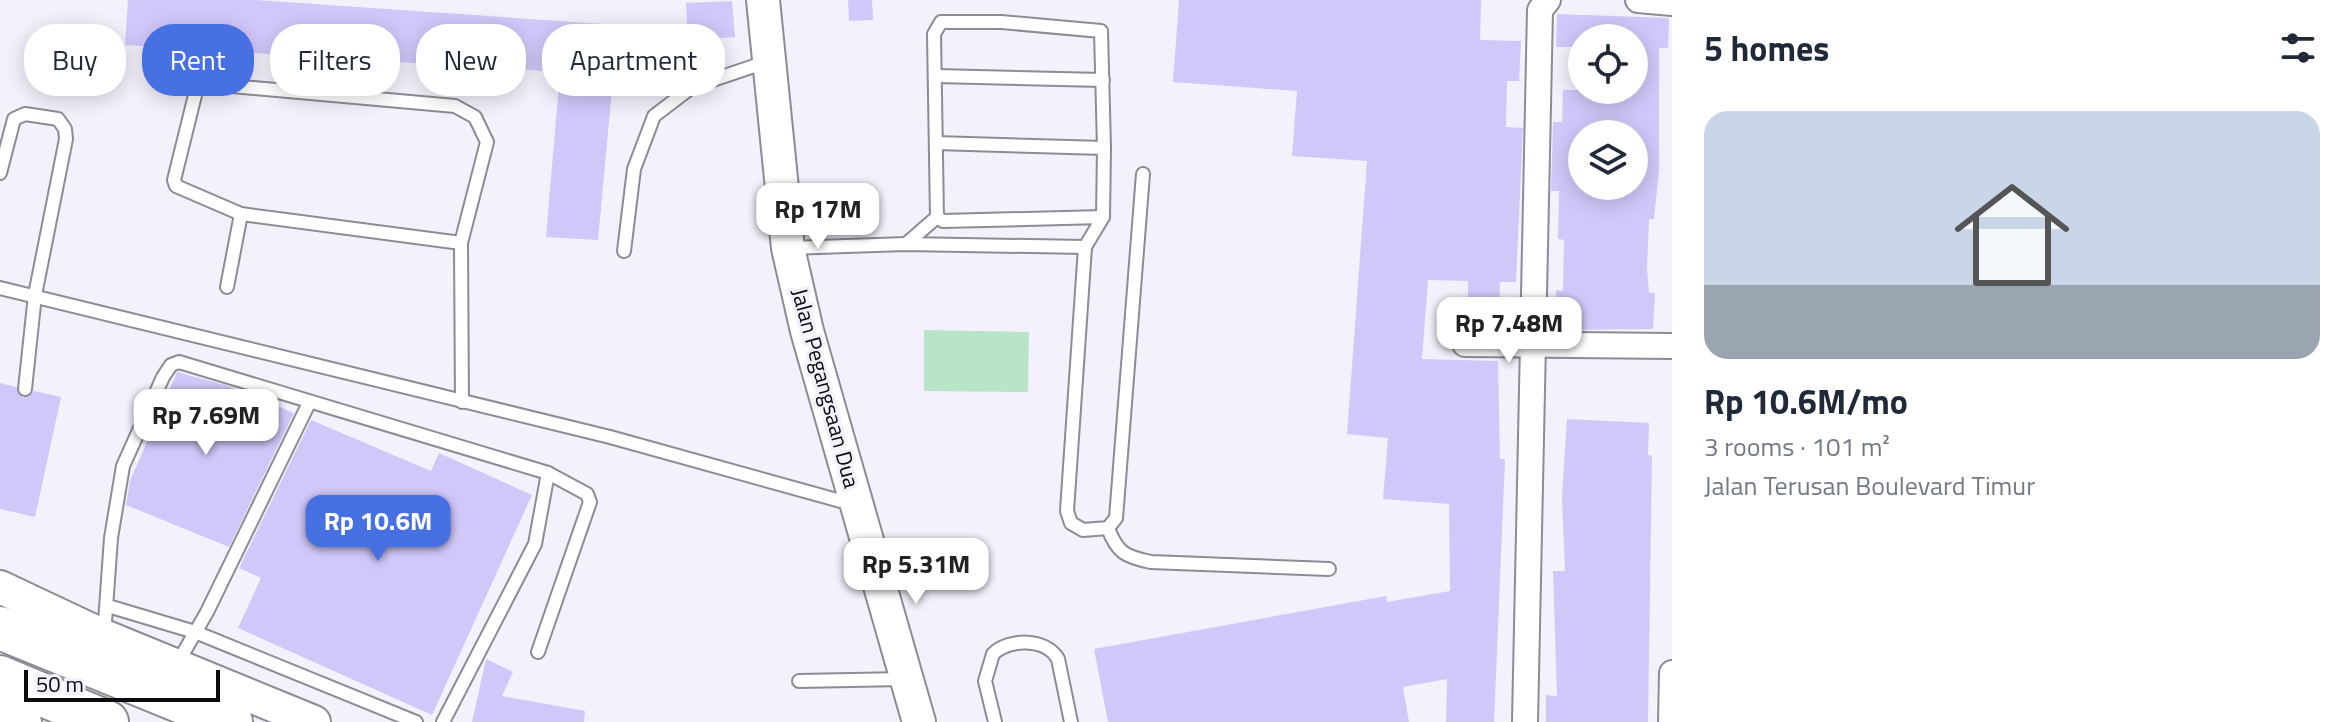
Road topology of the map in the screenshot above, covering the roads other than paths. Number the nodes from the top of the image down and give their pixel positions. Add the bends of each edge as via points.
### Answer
1 (763, 0) edge
2 (1548, 0) edge
3 (1638, 0) edge
4 (1672, 3) edge
5 (770, 61) junction
6 (936, 76) junction
7 (1103, 80) junction
8 (936, 143) junction
9 (1104, 148) junction
10 (0, 173) edge
11 (1143, 174) dead end
12 (241, 214) junction
13 (937, 217) junction
14 (1103, 217) junction
15 (461, 243) junction
16 (906, 244) junction
17 (1085, 247) junction
18 (788, 248) junction
19 (624, 251) dead end
20 (227, 287) dead end
21 (0, 288) edge
22 (35, 295) junction
23 (1465, 344) dead end
24 (1533, 344) junction
25 (1672, 346) edge
26 (25, 389) dead end
27 (462, 402) junction
28 (309, 403) junction
29 (548, 473) junction
30 (858, 506) junction
31 (1108, 528) junction
32 (1329, 569) dead end
33 (0, 587) edge
34 (0, 620) edge
35 (106, 621) junction
36 (0, 628) edge
37 (195, 632) junction
38 (538, 652) dead end
39 (177, 664) junction
40 (1672, 673) edge
41 (0, 674) edge
42 (907, 679) junction
43 (799, 681) dead end
44 (0, 711) edge
45 (305, 720) edge
46 (25, 722) edge
47 (107, 722) edge
48 (115, 722) edge
49 (231, 722) edge
50 (241, 722) edge
51 (416, 722) edge
52 (443, 722) edge
53 (919, 722) edge
54 (995, 722) edge
55 (1071, 722) edge
56 (1525, 722) edge
57 (1671, 722) edge

1 - 5 main road, Jalan Pegangsaan Dua
2 - 24 street via 1540,10
3 - 4 street
5 - 18 main road, Jalan Pegangsaan Dua
5 - 19 lane via 692,87 654,116 634,169
6 - 7 lane
6 - 7 lane via 936,26 960,20 1097,29 1103,36
6 - 8 lane
7 - 9 lane
8 - 9 lane
8 - 13 lane
9 - 14 lane
10 - 22 lane via 14,119 25,114 58,119 66,139
11 - 31 lane via 1117,512
12 - 15 lane
12 - 15 lane via 174,183 198,83 203,81 455,106 475,117 487,142
12 - 20 lane
13 - 14 lane
13 - 16 lane
14 - 17 lane
15 - 27 lane
16 - 17 lane
16 - 18 lane
17 - 31 lane via 1067,511 1075,528
18 - 30 main road, Jalan Pegangsaan Dua
21 - 22 lane
22 - 26 lane
22 - 27 lane
23 - 24 street
24 - 25 street
24 - 56 street
27 - 30 lane
28 - 29 lane
28 - 35 lane via 179,362 171,365 123,466 111,538
28 - 37 lane
29 - 38 lane via 587,494 590,502
29 - 52 lane via 535,544
30 - 42 main road, Jalan Pegangsaan Dua
31 - 32 lane via 1115,548 1127,558
33 - 35 main road
34 - 50 main road
35 - 37 lane
35 - 39 main road
36 - 49 highway
37 - 39 lane
37 - 51 lane
39 - 45 main road
40 - 57 street
41 - 47 highway
41 - 48 main road
42 - 43 lane
42 - 53 main road, Jalan Pegangsaan Dua
44 - 46 main road
54 - 55 lane via 985,681 993,654 1034,643 1058,659

